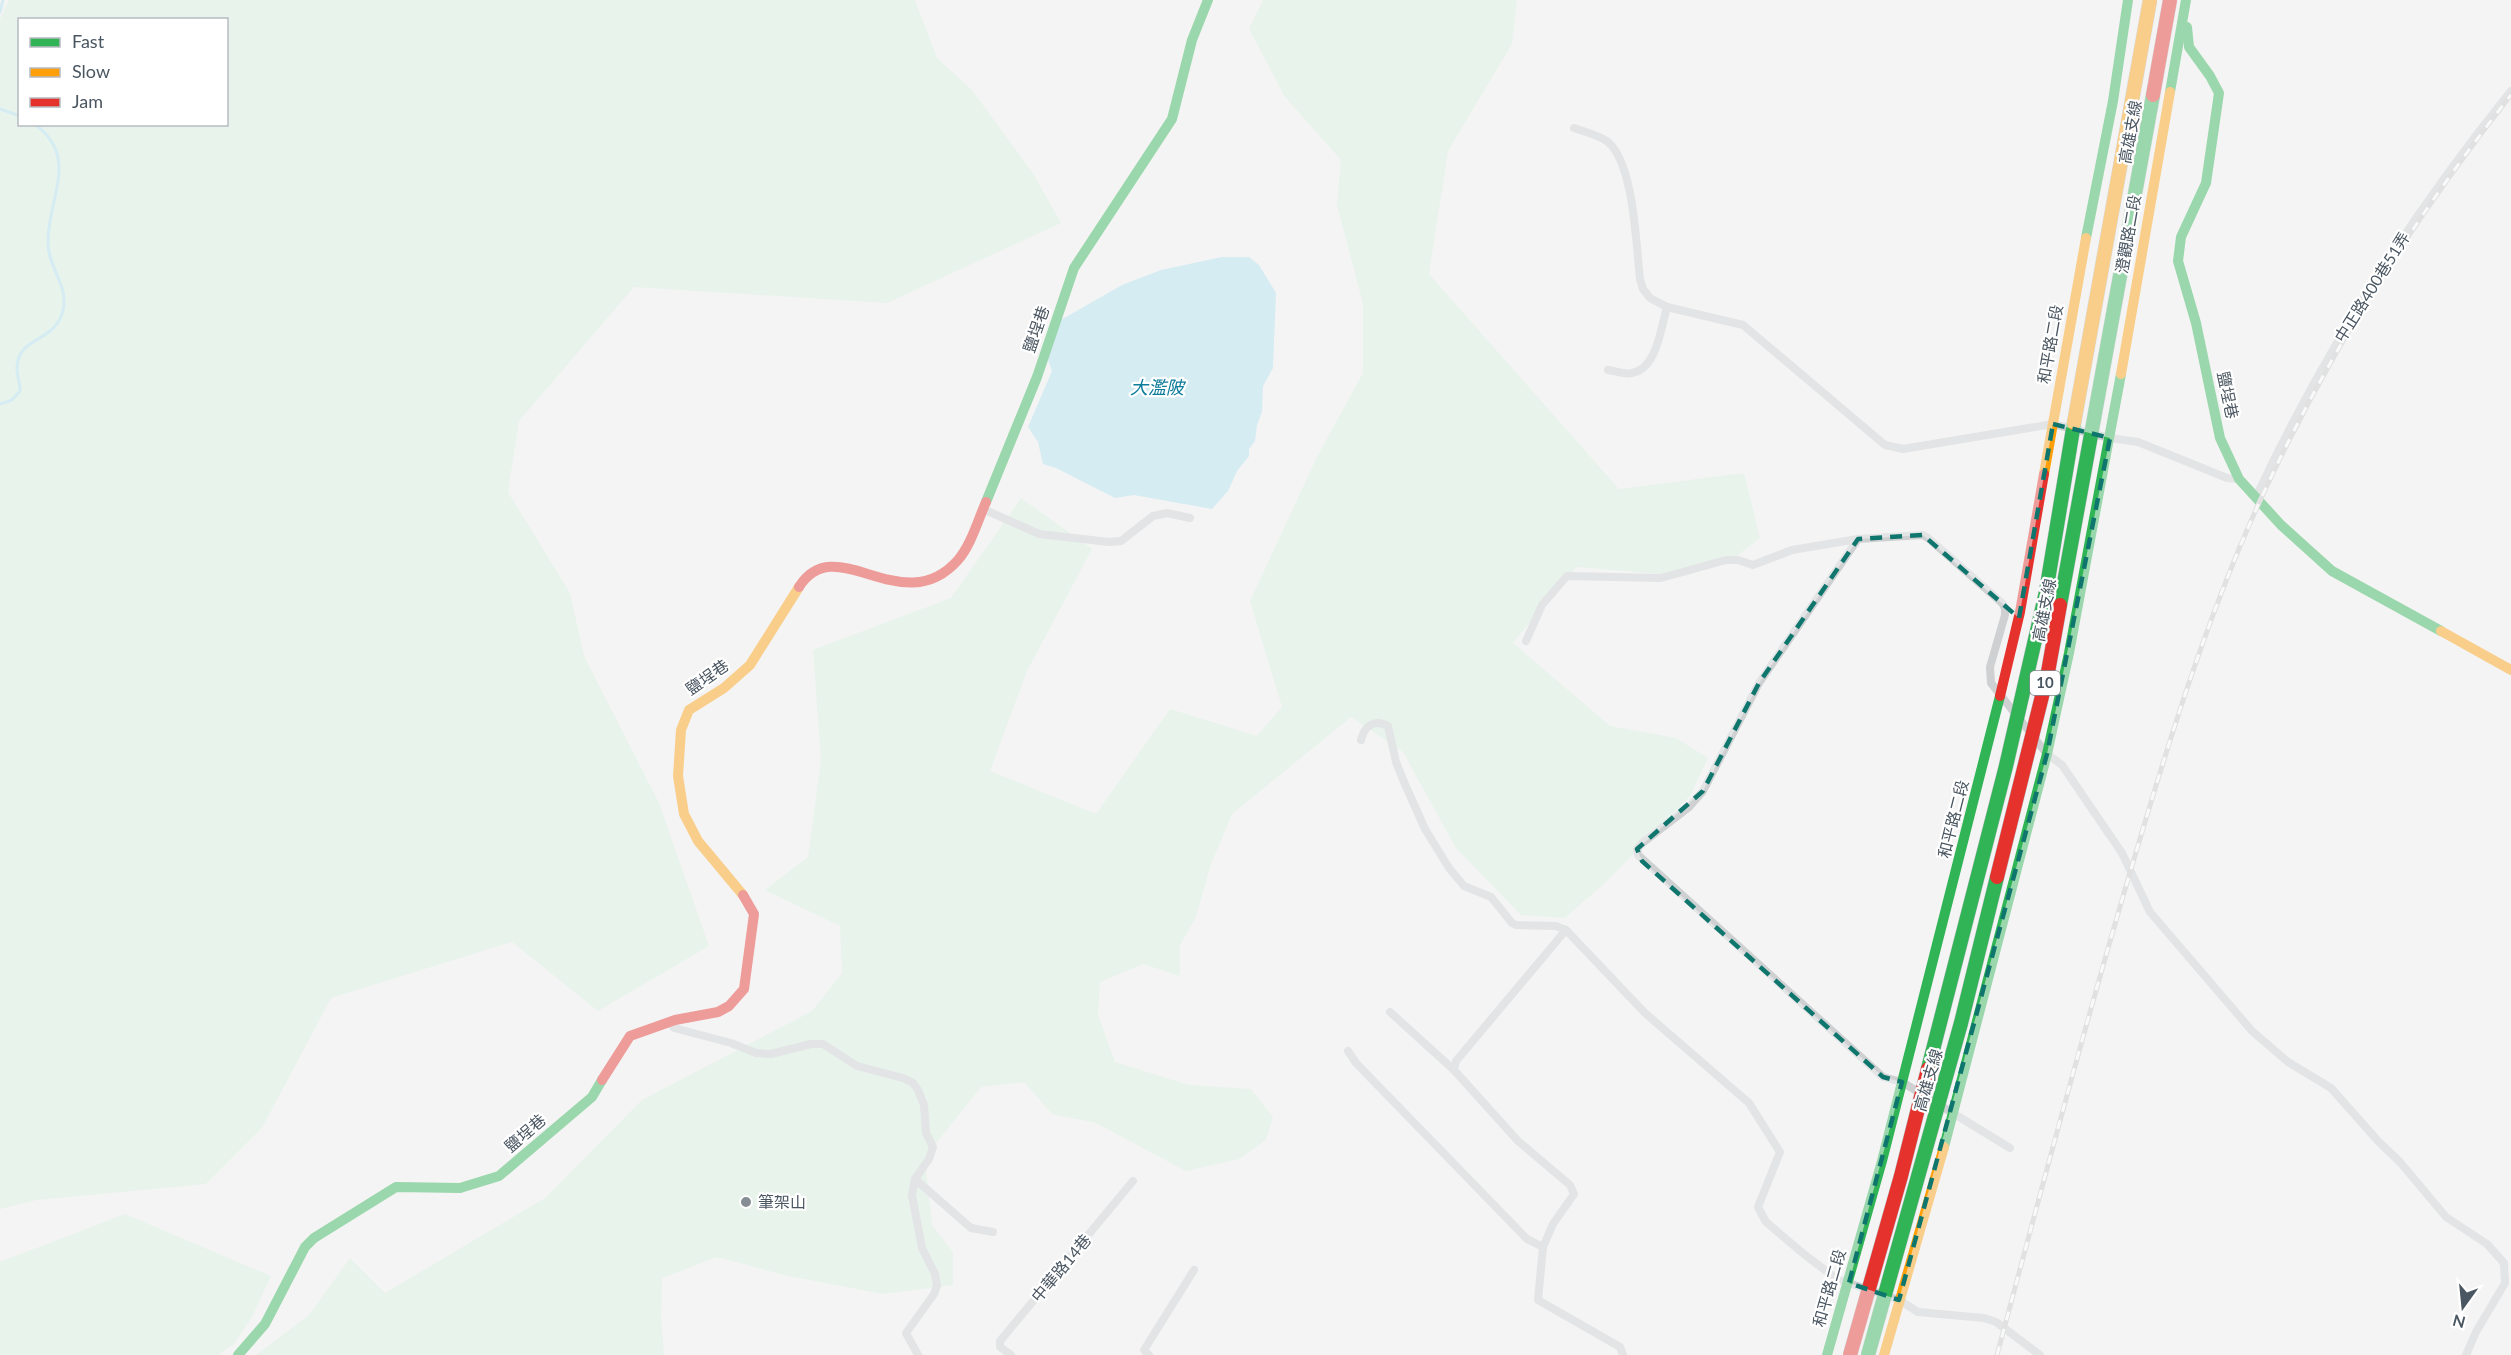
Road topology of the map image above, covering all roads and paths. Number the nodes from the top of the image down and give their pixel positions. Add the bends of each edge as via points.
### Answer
1 (1208, 0) edge
2 (2128, 0) edge
3 (2150, 0) edge
4 (2170, 0) edge
5 (2186, 0) edge
6 (2192, 0) edge
7 (2511, 91) edge
8 (1574, 128) dead end
9 (1667, 307) junction
10 (1608, 370) dead end
11 (2053, 424) junction
12 (2110, 438) junction
13 (2239, 479) junction
14 (2256, 497) junction
15 (983, 509) junction
16 (1190, 518) dead end
17 (1858, 539) junction
18 (1526, 641) dead end
19 (2511, 670) edge
20 (2000, 697) junction
21 (1360, 740) dead end
22 (2047, 754) junction
23 (1566, 930) junction
24 (1390, 1012) dead end
25 (675, 1020) junction
26 (1348, 1051) dead end
27 (1454, 1070) junction
28 (1902, 1082) junction
29 (1953, 1114) junction
30 (2010, 1148) dead end
31 (915, 1179) junction
32 (1133, 1181) dead end
33 (993, 1232) dead end
34 (1543, 1247) junction
35 (1194, 1270) dead end
36 (1848, 1283) junction
37 (1899, 1300) junction
38 (238, 1355) edge
39 (918, 1355) edge
40 (1011, 1355) edge
41 (1149, 1355) edge
42 (1623, 1355) edge
43 (1827, 1355) edge
44 (1850, 1355) edge
45 (1868, 1355) edge
46 (1884, 1355) edge
47 (2040, 1355) edge
48 (2466, 1355) edge

1 - 15 main road, 鹽埕巷 via 1192,40 1172,119 1074,268
2 - 11 main road, 和平路二段
3 - 44 main road, 高雄支線 / 10, bridge via 2043,604 2006,766 1904,1165
4 - 45 main road, 高雄支線 / 10, bridge via 2048,672 1961,1023
5 - 12 main road, 澄觀路二段
6 - 13 main road, 鹽埕巷 via 2185,39 2219,93 2206,183 2181,237 2178,261 2196,323 2220,438
7 - 14 street, 中正路400巷51弄 via 2400,240 2337,342
8 - 9 street via 1607,141 1620,157 1627,177 1643,289
9 - 10 street via 1657,345 1645,367 1630,374
9 - 11 street via 1743,325 1894,449
11 - 12 street
11 - 20 main road, 和平路二段 via 2020,612
12 - 13 street via 2138,442 2227,478
12 - 22 main road
13 - 14 main road, 鹽埕巷
14 - 19 main road, 鹽埕巷 via 2332,571
15 - 16 street via 1039,534 1109,542 1121,541 1153,516 1167,513
15 - 25 main road, 鹽埕巷 via 957,561 916,585 901,585 825,565 813,568 750,665 689,710 681,730 678,763 684,814 698,841 751,905 754,921 747,979 738,998 718,1012
17 - 18 street via 1792,550 1753,566 1731,559 1661,578 1567,576 1542,605
17 - 20 street via 1923,535 2002,603 2005,615 1990,667 1991,683
17 - 28 street via 1759,683 1703,791 1638,849 1638,855 1883,1077
20 - 22 street
20 - 28 main road, 和平路二段
21 - 23 street via 1369,725 1388,726 1396,762 1425,829 1464,886 1491,897 1516,925
22 - 29 main road
22 - 48 street via 2062,765 2122,853 2150,912 2252,1031 2288,1062 2337,1094 2446,1217 2499,1255 2504,1263 2505,1283
23 - 27 street via 1456,1061
23 - 36 street via 1645,1013 1749,1103 1780,1152 1758,1207 1766,1222 1837,1279
24 - 27 street
25 - 31 street via 674,1028 756,1053 823,1044 857,1066 913,1083 922,1099 924,1127 933,1147
25 - 38 main road, 鹽埕巷 via 630,1036 592,1097 499,1176 461,1189 388,1190 314,1238 297,1261 265,1324
26 - 34 street via 1527,1239
27 - 34 street via 1518,1141 1574,1190
28 - 29 street
28 - 36 main road, 和平路二段
29 - 30 street
29 - 37 main road
31 - 33 street via 971,1228
31 - 39 street via 912,1195 922,1248 937,1279 934,1294 906,1333
32 - 40 street, 中華路14巷 via 1000,1341 1000,1347
34 - 42 street via 1538,1300 1620,1347
35 - 41 street via 1144,1350
36 - 37 street
36 - 43 main road, 和平路二段
37 - 46 main road
37 - 47 street via 1918,1312 1996,1322

